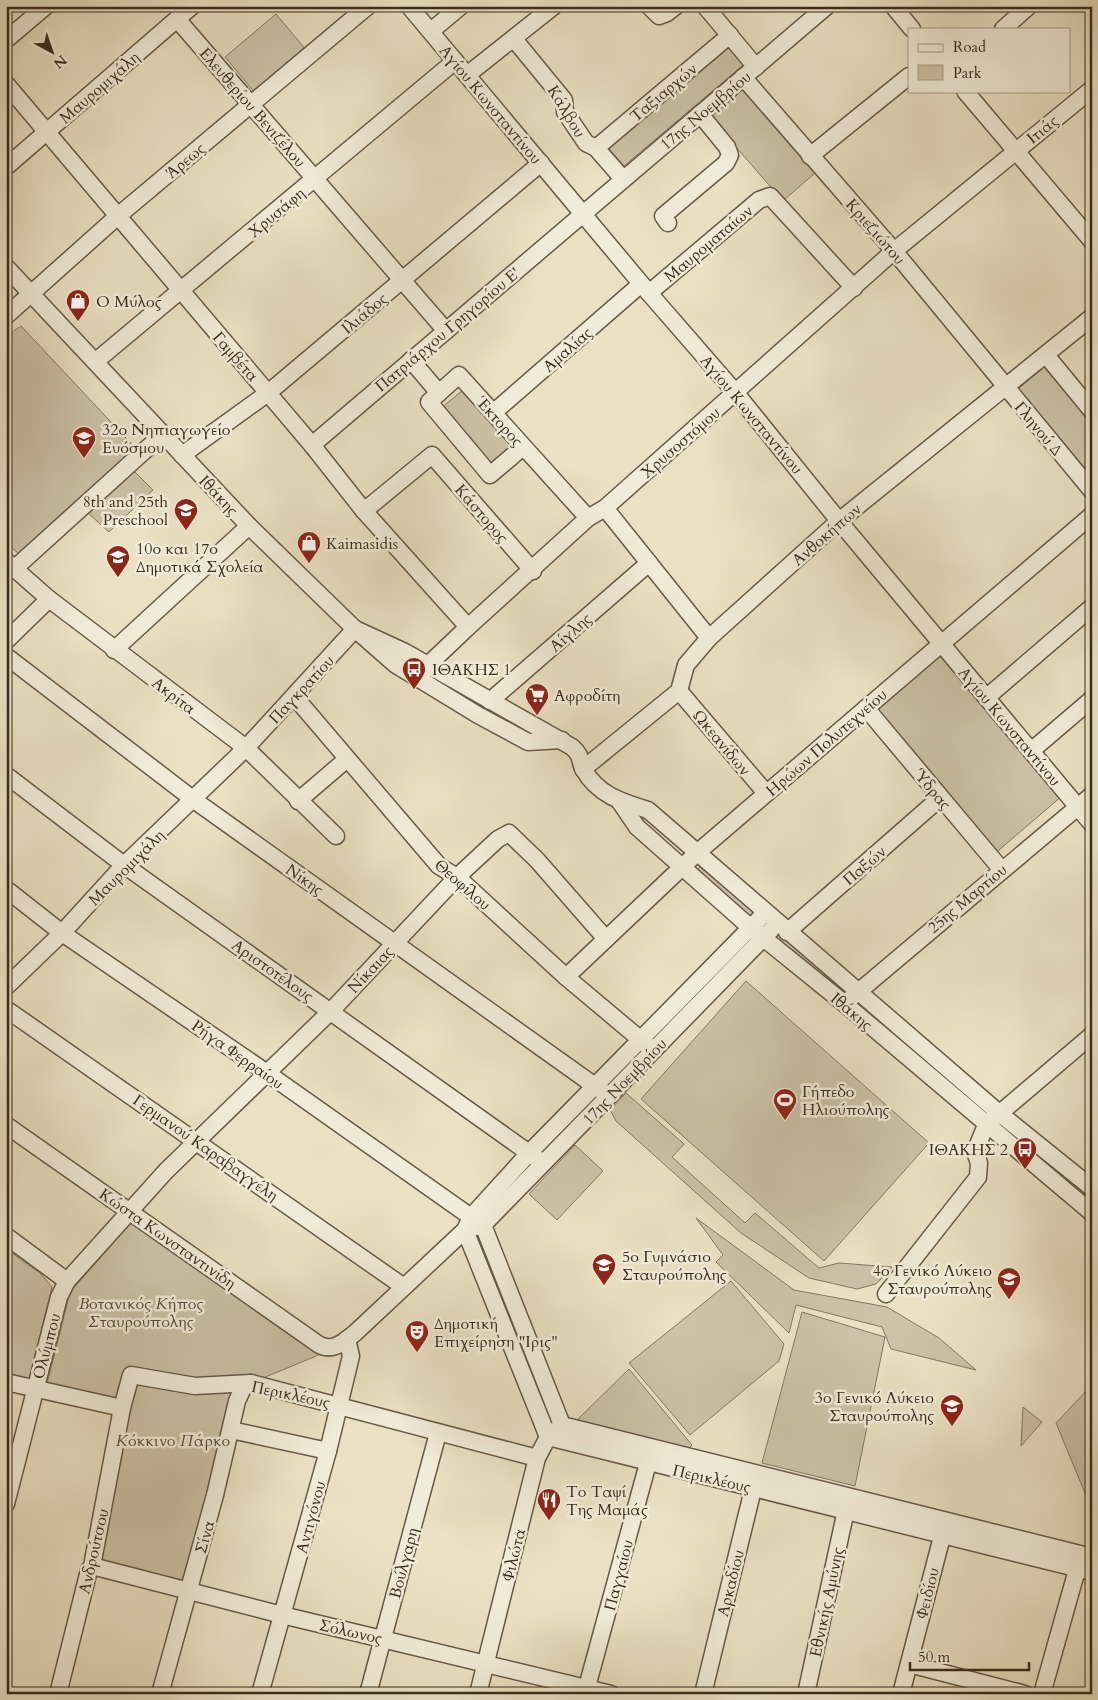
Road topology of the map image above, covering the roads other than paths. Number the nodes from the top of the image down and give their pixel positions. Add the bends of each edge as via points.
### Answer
1 (46, 6) edge
2 (192, 6) edge
3 (368, 6) edge
4 (409, 6) edge
5 (461, 6) edge
6 (554, 6) edge
7 (676, 6) edge
8 (705, 6) edge
9 (827, 6) edge
10 (894, 6) edge
11 (1029, 6) edge
12 (654, 11) edge
13 (177, 19) junction
14 (911, 28) edge
15 (1004, 28) edge
16 (430, 31) junction
17 (730, 35) junction
18 (514, 39) junction
19 (6, 40) edge
20 (456, 62) junction
21 (756, 67) junction
22 (467, 75) junction
23 (744, 77) junction
24 (908, 77) edge
25 (6, 84) edge
26 (1092, 89) edge
27 (966, 92) edge
28 (251, 104) junction
29 (700, 114) junction
30 (46, 132) junction
31 (596, 148) junction
32 (1015, 150) junction
33 (810, 156) junction
34 (541, 163) junction
35 (6, 167) edge
36 (315, 179) junction
37 (623, 179) junction
38 (119, 215) junction
39 (584, 215) junction
40 (666, 220) dead end
41 (1092, 241) edge
42 (894, 251) junction
43 (6, 267) edge
44 (402, 281) junction
45 (854, 288) junction
46 (645, 289) junction
47 (181, 291) junction
48 (33, 294) junction
49 (6, 316) edge
50 (1092, 317) edge
51 (446, 331) junction
52 (1046, 355) junction
53 (411, 360) junction
54 (96, 361) junction
55 (1005, 388) junction
56 (439, 392) junction
57 (735, 392) junction
58 (268, 393) junction
59 (1092, 411) edge
60 (493, 413) junction
61 (163, 434) junction
62 (312, 445) junction
63 (523, 447) junction
64 (182, 455) junction
65 (1092, 491) edge
66 (605, 508) junction
67 (364, 511) junction
68 (1092, 515) edge
69 (588, 518) junction
70 (840, 521) junction
71 (249, 526) junction
72 (649, 563) junction
73 (11, 564) edge
74 (533, 570) junction
75 (49, 599) junction
76 (1092, 607) edge
77 (468, 628) junction
78 (355, 629) junction
79 (709, 638) junction
80 (6, 641) edge
81 (941, 643) junction
82 (114, 650) junction
83 (6, 656) edge
84 (428, 665) junction
85 (418, 679) junction
86 (679, 690) junction
87 (294, 696) junction
88 (986, 698) junction
89 (1092, 699) edge
90 (490, 701) junction
91 (866, 708) junction
92 (562, 740) junction
93 (246, 748) junction
94 (1031, 751) junction
95 (347, 759) junction
96 (583, 769) junction
97 (6, 775) edge
98 (766, 793) junction
99 (1092, 795) edge
100 (940, 798) junction
101 (194, 800) junction
102 (298, 801) junction
103 (620, 802) junction
104 (1077, 806) junction
105 (1092, 824) edge
106 (336, 836) dead end
107 (698, 852) junction
108 (124, 865) junction
109 (682, 867) junction
110 (1001, 870) junction
111 (457, 877) junction
112 (6, 889) edge
113 (776, 923) junction
114 (62, 933) junction
115 (757, 933) junction
116 (606, 939) junction
117 (395, 943) junction
118 (566, 977) junction
119 (6, 987) edge
120 (859, 991) junction
121 (845, 1004) junction
122 (6, 1009) edge
123 (331, 1010) junction
124 (1092, 1035) edge
125 (640, 1039) junction
126 (653, 1050) junction
127 (267, 1074) junction
128 (596, 1086) junction
129 (609, 1096) junction
130 (1000, 1113) junction
131 (6, 1125) edge
132 (986, 1125) junction
133 (197, 1141) junction
134 (530, 1152) junction
135 (543, 1163) junction
136 (1092, 1188) edge
137 (130, 1210) junction
138 (1092, 1213) edge
139 (473, 1224) junction
140 (6, 1236) edge
141 (67, 1281) junction
142 (404, 1287) junction
143 (886, 1294) dead end
144 (347, 1339) junction
145 (331, 1348) joint
146 (6, 1382) edge
147 (251, 1384) junction
148 (36, 1388) junction
149 (339, 1404) junction
150 (122, 1408) junction
151 (562, 1425) junction
152 (231, 1430) junction
153 (438, 1433) junction
154 (548, 1437) junction
155 (328, 1451) junction
156 (537, 1458) junction
157 (648, 1463) junction
158 (755, 1480) junction
159 (6, 1504) edge
160 (846, 1510) junction
161 (944, 1527) junction
162 (1086, 1563) edge
163 (92, 1566) junction
164 (188, 1591) junction
165 (282, 1615) junction
166 (384, 1638) junction
167 (486, 1663) junction
168 (908, 1664) junction
169 (587, 1687) junction
170 (561, 1688) edge
171 (58, 1694) edge
172 (160, 1694) edge
173 (260, 1694) edge
174 (368, 1694) edge
175 (478, 1694) edge
176 (611, 1694) edge
177 (703, 1694) edge
178 (806, 1694) edge
179 (901, 1694) edge
180 (1025, 1694) edge
181 (1042, 1694) edge

1 - 19 street
2 - 13 street, Μαυρομιχάλη
3 - 28 street, Άρεως
4 - 16 street, Αγίου Κωνσταντίνου
5 - 16 street
6 - 18 street
7 - 12 street via 667,14
8 - 17 street
9 - 21 street, 17ης Νοεμβρίου
10 - 14 street
11 - 15 street
13 - 28 street, Ελευθερίου Βενιζέλου
13 - 30 street, Μαυρομιχάλη
16 - 20 street, Αγίου Κωνσταντίνου
17 - 21 street
17 - 31 street, Ταξιαρχών
18 - 22 street
18 - 31 street, Κάλβου via 564,100 565,112 586,143
20 - 22 street, Αγίου Κωνσταντίνου
20 - 36 street, Χρυσάφη
21 - 23 street, 17ης Νοεμβρίου
22 - 34 street, Αγίου Κωνσταντίνου
23 - 29 street, 17ης Νοεμβρίου
23 - 33 street, Κριεζιώτου
24 - 33 street
25 - 30 street, Γαμβέτα
26 - 32 street, Ιτιάς
27 - 32 street
28 - 36 street, Ελευθερίου Βενιζέλου
28 - 38 street, Άρεως
29 - 37 street, 17ης Νοεμβρίου
29 - 40 street via 728,147 730,155 726,163
30 - 35 street, Μαυρομιχάλη
30 - 38 street, Γαμβέτα
31 - 37 street, Κάλβου
32 - 41 street
32 - 42 street, Χρυσοστόμου
33 - 42 street, Κριεζιώτου
34 - 39 street, Αγίου Κωνσταντίνου
34 - 44 street, Ιλιάδος
36 - 44 street, Ελευθερίου Βενιζέλου
36 - 47 street, Χρυσάφη
37 - 39 street, 17ης Νοεμβρίου
38 - 47 street, Γαμβέτα
38 - 48 street, Άρεως
39 - 46 street, Αγίου Κωνσταντίνου
39 - 51 street, Πατριάρχου Γρηγορίου Ε'
42 - 45 street, Χρυσοστόμου
42 - 55 street, Κριεζιώτου
43 - 48 street, Ιθάκης
44 - 51 street, Ελευθερίου Βενιζέλου
44 - 58 street, Ιλιάδος
45 - 46 street, Μαυροματαίων via 770,196 690,250
45 - 57 street, Χρυσοστόμου
46 - 57 street, Αγίου Κωνσταντίνου
46 - 60 street, Αμαλίας
47 - 54 street, Χρυσάφη
47 - 58 street, Γαμβέτα
48 - 49 street, Άρεως
48 - 54 street, Ιθάκης
50 - 52 street, Ανθοκήπων
51 - 53 street, Πατριάρχου Γρηγορίου Ε'
52 - 55 street, Ανθοκήπων
52 - 59 street
53 - 56 street
53 - 62 street, Πατριάρχου Γρηγορίου Ε'
54 - 61 street, Ιθάκης
55 - 65 street, Γληνού Δ
55 - 70 street, Ανθοκήπων
56 - 60 street, Έκτορος via 459,375
56 - 63 street via 428,402 490,475
57 - 66 street, Χρυσοστόμου
57 - 70 street, Αγίου Κωνσταντίνου
58 - 62 street, Γαμβέτα
58 - 64 street, Ιλιάδος
60 - 63 street, Έκτορος
61 - 64 street, Ιθάκης
61 - 73 street
62 - 67 street, Γαμβέτα
63 - 69 street, Έκτορος
64 - 71 street, Ιθάκης
66 - 69 street, Χρυσοστόμου
66 - 72 street
67 - 74 street, Κάστορος via 432,455
67 - 77 street, Γαμβέτα
68 - 81 street, Ηρώων Πολυτεχνείου
69 - 74 street, Χρυσοστόμου
70 - 79 street, Ανθοκήπων
70 - 81 street, Αγίου Κωνσταντίνου
71 - 78 street, Ιθάκης
71 - 82 street
72 - 79 street
72 - 90 street, Αίγλης
73 - 75 street, Ακρίτα
74 - 77 street, Χρυσοστόμου
75 - 80 street
75 - 82 street, Ακρίτα
76 - 88 street
77 - 84 street, Χρυσοστόμου
78 - 84 street, Ιθάκης
78 - 85 street, Ιθάκης via 396,665
78 - 87 street, Παγκρατίου
79 - 86 street, Ανθοκήπων via 686,664
81 - 88 street, Αγίου Κωνσταντίνου
81 - 91 street, Ηρώων Πολυτεχνείου
82 - 93 street, Ακρίτα
83 - 101 street, Νίκης
84 - 85 street, Χρυσοστόμου
84 - 90 street, Ιθάκης
85 - 92 street, Ιθάκης via 528,742
86 - 96 street
86 - 98 street, Ωκεανίδων
87 - 93 street, Παγκρατίου
87 - 95 street, Θεοφίλου
88 - 94 street, Αγίου Κωνσταντίνου
89 - 94 street
90 - 92 street, Ιθάκης
91 - 98 street, Ηρώων Πολυτεχνείου
91 - 100 street, Ύδρας
92 - 96 street, Ιθάκης via 582,758
93 - 101 street, Μαυρομιχάλη
93 - 102 street, Ακρίτα
94 - 104 street, Αγίου Κωνσταντίνου
95 - 102 street
95 - 111 street, Θεοφίλου via 439,866
96 - 103 street, Ιθάκης via 604,793
97 - 108 street, Αριστοτέλους
98 - 107 street, Ηρώων Πολυτεχνείου
99 - 104 street, 25ης Μαρτίου
100 - 110 street, Ύδρας
100 - 113 street, Παξών
101 - 108 street, Μαυρομιχάλη
101 - 117 street, Νίκης
102 - 106 street, Ακρίτα
103 - 107 street, Ιθάκης via 648,810
103 - 109 street, Ιθάκης via 637,827
104 - 105 street, Αγίου Κωνσταντίνου
104 - 110 street, 25ης Μαρτίου
107 - 109 street, Ηρώων Πολυτεχνείου
107 - 113 street, Ιθάκης
108 - 114 street, Μαυρομιχάλη
108 - 123 street, Αριστοτέλους
109 - 115 street, Ιθάκης
109 - 116 street, Ηρώων Πολυτεχνείου
110 - 120 street, 25ης Μαρτίου
111 - 116 street, Νίκαιας via 501,836 509,833
111 - 117 street, Νίκαιας
111 - 118 street, Θεοφίλου
112 - 114 street, Ρήγα Φερραίου
113 - 115 street, 17ης Νοεμβρίου
113 - 120 street, Ιθάκης
114 - 119 street, Μαυρομιχάλη
114 - 127 street, Ρήγα Φερραίου
115 - 121 street, Ιθάκης
115 - 125 street, 17ης Νοεμβρίου
115 - 126 street, 17ης Νοεμβρίου
116 - 118 street, Ηρώων Πολυτεχνείου
117 - 123 street, Νίκαιας
117 - 128 street, Νίκης
118 - 125 street, Θεοφίλου
120 - 121 street, 25ης Μαρτίου
120 - 130 street, Ιθάκης
121 - 132 street, Ιθάκης
122 - 133 street, Γερμανού Καραβαγγέλη
123 - 127 street, Νίκαιας
123 - 134 street, Αριστοτέλους
124 - 130 street
125 - 126 street, Θεοφίλου
125 - 128 street, 17ης Νοεμβρίου
126 - 129 street, 17ης Νοεμβρίου
127 - 133 street, Νίκαιας
127 - 139 street, Ρήγα Φερραίου
128 - 129 street, Νίκης
128 - 134 street, 17ης Νοεμβρίου
129 - 135 street, 17ης Νοεμβρίου
130 - 132 street
130 - 136 street, Ιθάκης
131 - 137 street, Κώστα Κωνσταντινίδη
132 - 138 street, Ιθάκης
132 - 143 street via 975,1152 980,1163 978,1177
133 - 137 street, Νίκαιας
133 - 142 street, Γερμανού Καραβαγγέλη
134 - 135 street, Αριστοτέλους
134 - 139 street, 17ης Νοεμβρίου
135 - 139 street, 17ης Νοεμβρίου
137 - 141 street, Ολύμπου
137 - 145 street, Κώστα Κωνσταντινίδη via 318,1344
139 - 142 street, 17ης Νοεμβρίου
139 - 151 street
139 - 154 street
140 - 141 street
141 - 148 street, Ολύμπου via 59,1296
142 - 144 street, 17ης Νοεμβρίου
144 - 145 street, 17ης Νοεμβρίου
144 - 149 street, Αντιγόνου via 351,1356
146 - 148 street
147 - 149 street, Περικλέους
147 - 150 street, Περικλέους via 195,1386 132,1375
147 - 152 street, Σίνα via 243,1388 237,1401
148 - 150 street
148 - 159 street, Ολύμπου
149 - 153 street, Περικλέους
149 - 155 street, Αντιγόνου
150 - 163 street, Ανδρούτσου
151 - 154 street, Φιλώτα
151 - 158 street, Περικλέους
152 - 155 street
152 - 164 street, Σίνα
153 - 156 street, Περικλέους
153 - 166 street, Βούλγαρη
154 - 156 street, Φιλώτα
154 - 157 street, Περικλέους
155 - 165 street, Αντιγόνου
156 - 167 street, Φιλώτα
157 - 158 street, Περικλέους
157 - 169 street, Παγγαίου
158 - 160 street, Περικλέους
158 - 161 street, Περικλέους
158 - 177 street, Αρκαδίου
160 - 161 street, Περικλέους
160 - 178 street, Εθνικής Αμύνης
161 - 162 street, Περικλέους
161 - 168 street, Φειδίου
162 - 181 street
163 - 164 street, Σόλωνος
163 - 171 street, Ανδρούτσου
164 - 165 street, Σόλωνος
164 - 172 street, Σίνα
165 - 166 street, Σόλωνος
165 - 173 street, Αντιγόνου
166 - 167 street, Σόλωνος
166 - 174 street, Βούλγαρη
167 - 170 street, Σόλωνος
167 - 175 street, Φιλώτα
168 - 179 street, Φειδίου
168 - 180 street
169 - 170 street, Σόλωνος
169 - 176 street, Σόλωνος

